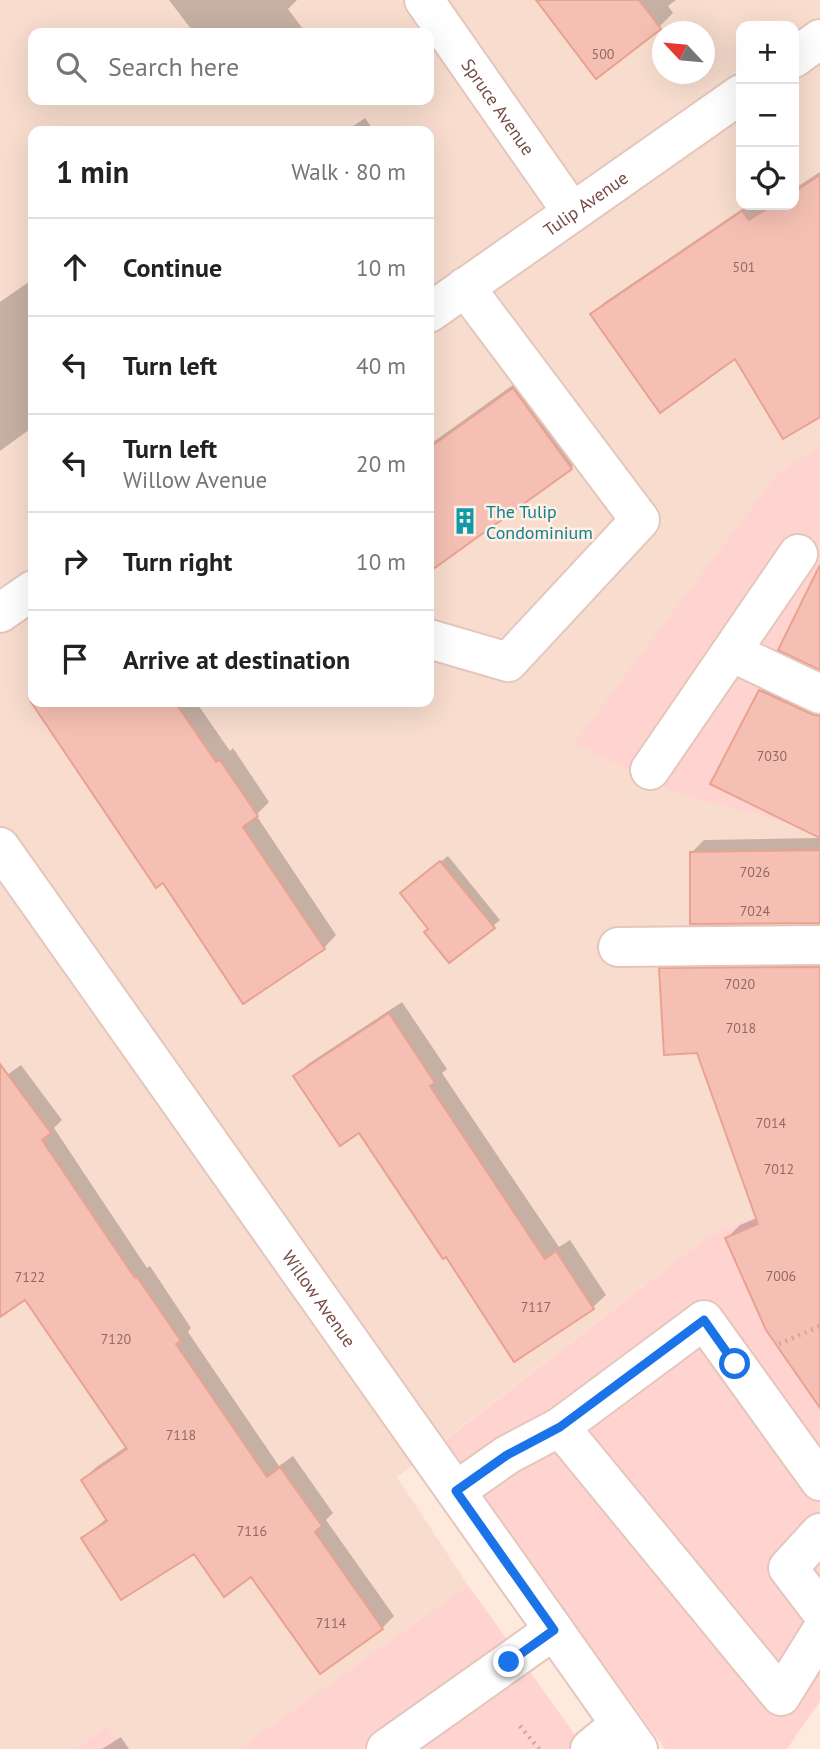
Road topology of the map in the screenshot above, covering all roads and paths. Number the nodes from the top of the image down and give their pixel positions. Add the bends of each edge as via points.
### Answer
1 (424, 0) edge
2 (820, 39) edge
3 (799, 54) edge
4 (736, 97) edge
5 (572, 212) junction
6 (465, 287) junction
7 (434, 309) edge
8 (798, 554) dead end
9 (28, 593) edge
10 (0, 613) edge
11 (434, 640) edge
12 (732, 652) junction
13 (820, 694) edge
14 (650, 770) dead end
15 (0, 847) edge
16 (820, 945) edge
17 (618, 947) dead end
18 (560, 1427) junction
19 (820, 1481) edge
20 (456, 1491) junction
21 (820, 1533) edge
22 (820, 1610) edge
23 (554, 1630) junction
24 (820, 1633) edge
25 (809, 1676) edge
26 (520, 1726) dead end
27 (629, 1736) edge
28 (386, 1749) edge
29 (539, 1749) edge
30 (590, 1749) edge

1 - 5 street, Spruce Avenue
2 - 3 street
4 - 5 street, Tulip Avenue
5 - 6 street, Tulip Avenue
6 - 7 street, Tulip Avenue
6 - 11 street via 640,520 508,662
8 - 12 street
9 - 10 street
12 - 13 street
12 - 14 street
15 - 20 street, Willow Avenue
16 - 17 street
18 - 19 street via 704,1320
18 - 20 street via 507,1455
18 - 25 street via 781,1696
20 - 23 street, Willow Avenue
21 - 22 street via 788,1568
23 - 27 street, Willow Avenue
23 - 28 street
24 - 25 street
26 - 29 path
27 - 30 street

